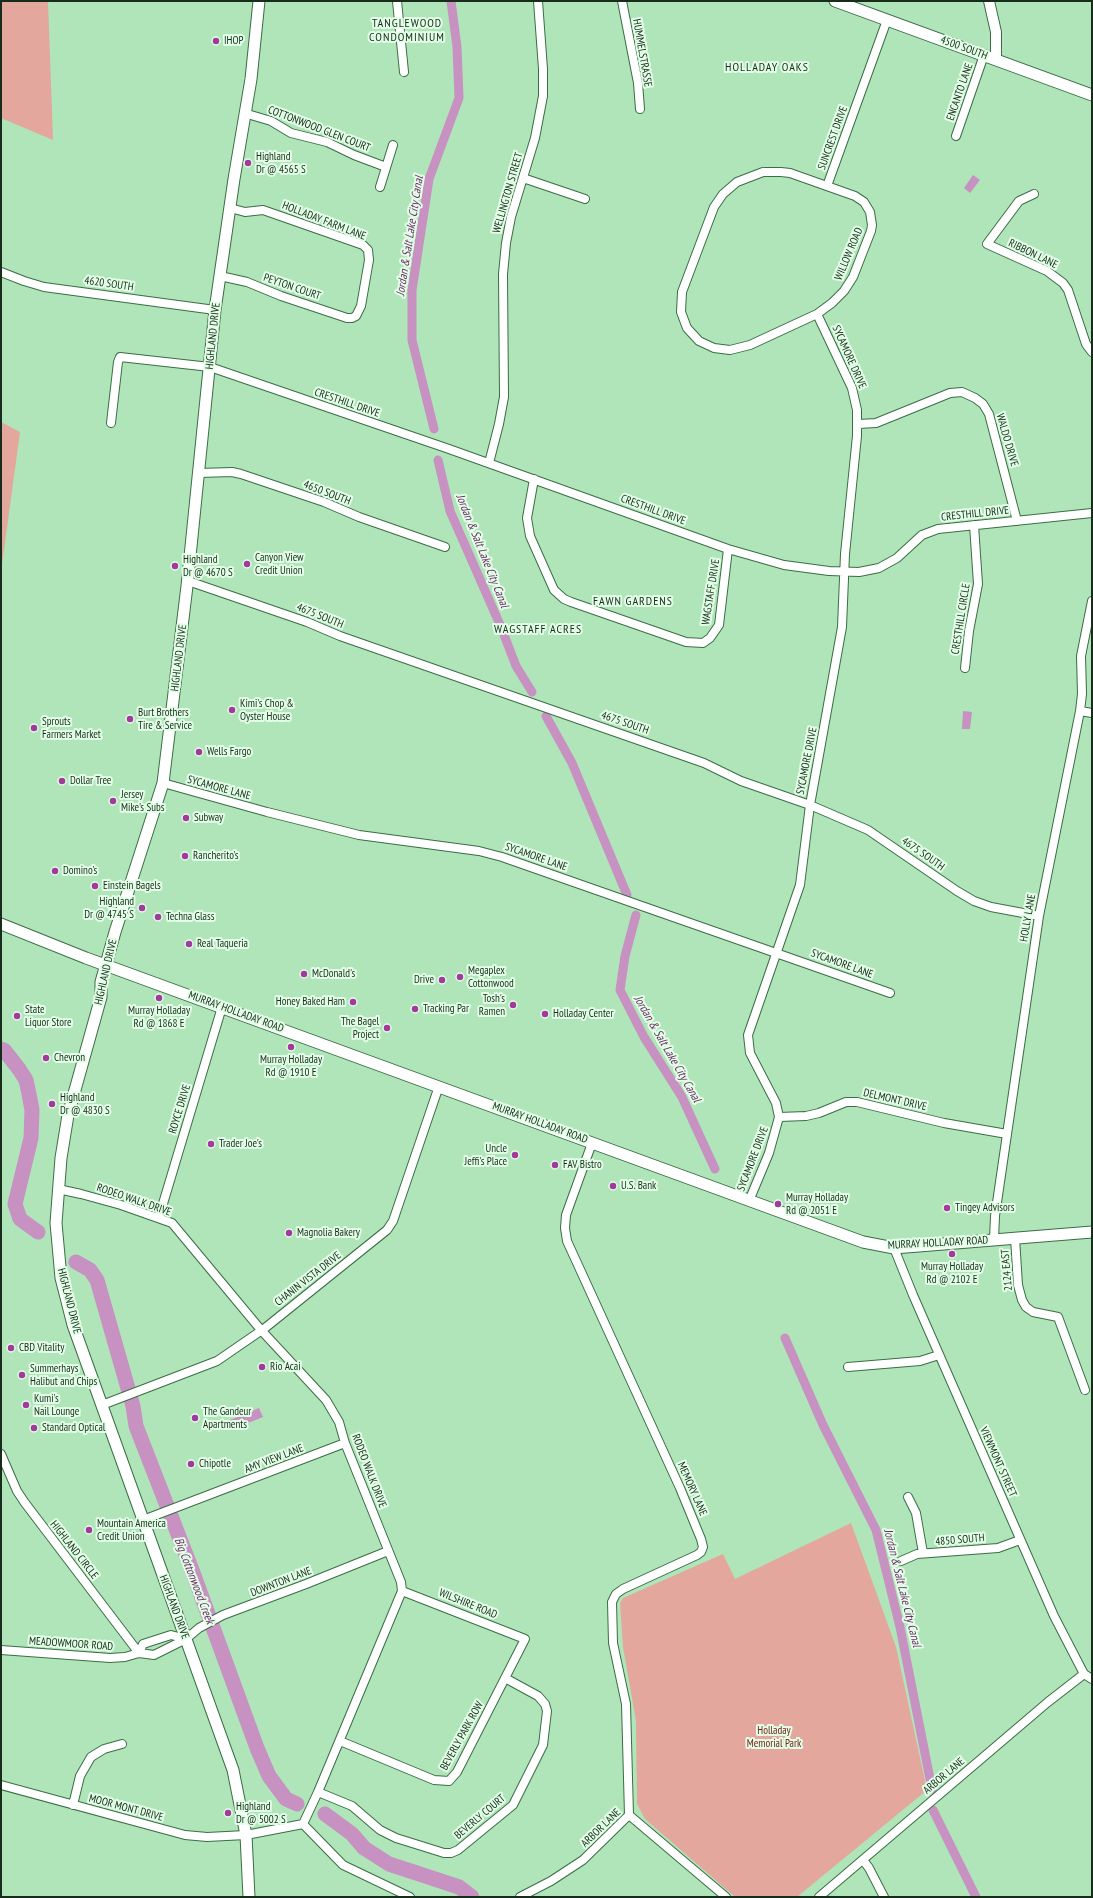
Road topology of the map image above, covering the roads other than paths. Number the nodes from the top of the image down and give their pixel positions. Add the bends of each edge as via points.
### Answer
1 (259, 1) edge
2 (397, 1) edge
3 (538, 1) edge
4 (622, 1) edge
5 (835, 1) edge
6 (989, 1) edge
7 (887, 20) junction
8 (984, 55) junction
9 (996, 60) junction
10 (404, 72) dead end
11 (1092, 95) edge
12 (640, 109) dead end
13 (244, 113) junction
14 (956, 136) dead end
15 (394, 145) dead end
16 (386, 166) junction
17 (523, 178) junction
18 (827, 186) junction
19 (380, 187) dead end
20 (1034, 194) dead end
21 (584, 199) dead end
22 (230, 208) junction
23 (1, 272) edge
24 (220, 276) junction
25 (215, 310) junction
26 (817, 314) junction
27 (356, 316) joint
28 (722, 350) joint
29 (1092, 352) edge
30 (210, 367) junction
31 (111, 423) dead end
32 (858, 424) junction
33 (489, 463) junction
34 (199, 473) junction
35 (534, 479) junction
36 (1092, 513) edge
37 (1017, 521) junction
38 (974, 525) junction
39 (445, 547) dead end
40 (728, 549) junction
41 (844, 572) junction
42 (188, 582) junction
43 (1092, 601) edge
44 (965, 668) dead end
45 (1080, 711) junction
46 (1092, 713) edge
47 (163, 783) junction
48 (810, 805) junction
49 (1039, 916) junction
50 (1, 924) edge
51 (777, 952) junction
52 (107, 965) junction
53 (890, 993) dead end
54 (222, 1007) junction
55 (439, 1086) junction
56 (779, 1117) junction
57 (1007, 1134) junction
58 (592, 1143) junction
59 (58, 1190) junction
60 (749, 1201) junction
61 (159, 1218) junction
62 (1092, 1232) edge
63 (1016, 1238) junction
64 (994, 1239) junction
65 (894, 1248) junction
66 (261, 1330) junction
67 (939, 1355) junction
68 (848, 1367) dead end
69 (1086, 1390) dead end
70 (102, 1405) junction
71 (345, 1443) junction
72 (1, 1454) edge
73 (908, 1497) dead end
74 (143, 1520) junction
75 (1020, 1540) junction
76 (388, 1551) junction
77 (923, 1553) junction
78 (902, 1561) dead end
79 (402, 1591) junction
80 (186, 1639) junction
81 (525, 1639) joint
82 (1, 1650) edge
83 (139, 1653) junction
84 (1084, 1674) junction
85 (505, 1678) junction
86 (1092, 1679) edge
87 (340, 1741) junction
88 (122, 1744) dead end
89 (1, 1787) edge
90 (318, 1792) junction
91 (73, 1805) junction
92 (629, 1815) junction
93 (303, 1824) junction
94 (246, 1835) junction
95 (863, 1860) junction
96 (249, 1897) edge
97 (410, 1897) edge
98 (520, 1897) edge
99 (726, 1897) edge
100 (819, 1897) edge
101 (884, 1897) edge

1 - 13 main road, HIGHLAND DRIVE via 251,78
2 - 10 street
3 - 17 street, WELLINGTON STREET via 543,96 535,138
4 - 12 street, HUMMELSTRASSE via 638,83
5 - 7 main road, 4500 SOUTH
6 - 9 street via 996,32
7 - 8 main road, 4500 SOUTH
7 - 18 street, SUNCREST DRIVE
8 - 9 main road, 4500 SOUTH
8 - 14 street, ENCANTO LANE
9 - 11 main road, 4500 SOUTH
13 - 16 street, COTTONWOOD GLEN COURT via 271,122 291,133 327,142
13 - 22 main road, HIGHLAND DRIVE
15 - 16 street
16 - 19 street
17 - 21 street
17 - 33 street, WELLINGTON STREET via 511,217 505,250 504,397
18 - 26 street, WILLOW ROAD via 864,202 870,212 872,225 849,285 839,297
18 - 28 street, SUNCREST DRIVE via 790,173 763,172 738,182 714,207 684,285 680,304 684,320 693,335 706,345
20 - 29 street, RIBBON LANE via 1019,201 987,244 1047,272 1063,283 1068,290 1082,335
22 - 24 main road, HIGHLAND DRIVE
22 - 27 street, HOLLADAY FARM LANE via 245,212 262,210 366,247 369,260 361,306
23 - 25 street, 4620 SOUTH via 44,286
24 - 25 main road, HIGHLAND DRIVE
24 - 27 street, PEYTON COURT via 247,282 346,318
25 - 30 main road, HIGHLAND DRIVE
26 - 28 street, WILLOW ROAD via 750,345
26 - 32 street, SYCAMORE DRIVE via 852,388
30 - 31 street, CRESTHILL DRIVE via 120,357
30 - 33 street, CRESTHILL DRIVE
30 - 34 main road, HIGHLAND DRIVE
32 - 37 street, WALDO DRIVE via 876,423 950,393 962,392 975,398 983,404 989,414
32 - 41 street, SYCAMORE DRIVE
33 - 35 street, CRESTHILL DRIVE
34 - 39 street, 4650 SOUTH via 241,474
34 - 42 main road, HIGHLAND DRIVE
35 - 40 street, CRESTHILL DRIVE
35 - 40 street, WAGSTAFF DRIVE via 526,518 530,536 554,590 571,602 686,642 703,643 710,638 719,624
36 - 37 street, CRESTHILL DRIVE
37 - 38 street, CRESTHILL DRIVE
38 - 41 street, CRESTHILL DRIVE via 938,529 918,538 892,562 873,570
38 - 44 street, CRESTHILL CIRCLE via 978,584
40 - 41 street, CRESTHILL DRIVE via 784,565
41 - 48 street, SYCAMORE DRIVE via 841,644
42 - 47 main road, HIGHLAND DRIVE
42 - 48 street, 4675 SOUTH via 704,762 741,781
43 - 45 street, HOLLY LANE via 1081,656
45 - 46 street
45 - 49 street, HOLLY LANE
47 - 51 street, SYCAMORE LANE via 359,835 479,851 502,857
47 - 52 main road, HIGHLAND DRIVE
48 - 49 street, 4675 SOUTH via 873,832 974,901 991,907
48 - 51 street, SYCAMORE DRIVE via 800,885
49 - 57 street, HOLLY LANE
50 - 52 main road, MURRAY HOLLADAY ROAD
51 - 53 street, SYCAMORE LANE
51 - 56 street, SYCAMORE DRIVE via 755,1011 748,1040 752,1058 776,1103
52 - 54 main road, MURRAY HOLLADAY ROAD
52 - 59 main road, HIGHLAND DRIVE via 101,982 101,997 68,1115
54 - 55 main road, MURRAY HOLLADAY ROAD
54 - 61 street, ROYCE DRIVE
55 - 58 main road, MURRAY HOLLADAY ROAD
55 - 66 street, CHANIN VISTA DRIVE via 393,1221 386,1230
56 - 57 street, DELMONT DRIVE via 806,1116 846,1102 857,1102 944,1123
56 - 60 street, SYCAMORE DRIVE via 769,1153
57 - 64 street, HOLLY LANE via 994,1216
58 - 60 main road, MURRAY HOLLADAY ROAD
58 - 92 street, MEMORY LANE via 566,1215 567,1241 680,1488 703,1548 697,1555 623,1589 616,1594 612,1602 614,1643 626,1711
59 - 61 street, RODEO WALK DRIVE via 81,1194
59 - 70 main road, HIGHLAND DRIVE via 57,1242 61,1278 69,1310
60 - 65 main road, MURRAY HOLLADAY ROAD via 863,1242
61 - 66 street, RODEO WALK DRIVE via 172,1223
62 - 63 main road, MURRAY HOLLADAY ROAD
63 - 64 main road, MURRAY HOLLADAY ROAD
63 - 69 street, 2124 EAST via 1018,1285 1022,1300 1033,1312 1058,1317
64 - 65 main road, MURRAY HOLLADAY ROAD
65 - 67 street, VIEWMONT STREET
66 - 70 street, CHANIN VISTA DRIVE via 217,1361
66 - 71 street, RODEO WALK DRIVE via 326,1400 339,1422
67 - 68 street via 920,1361
67 - 75 street, VIEWMONT STREET
70 - 74 main road, HIGHLAND DRIVE
71 - 74 street, AMY VIEW LANE
71 - 76 street, RODEO WALK DRIVE
72 - 83 street, HIGHLAND CIRCLE via 24,1503
73 - 77 street via 916,1513
74 - 80 main road, HIGHLAND DRIVE
75 - 77 street, 4850 SOUTH via 998,1548
75 - 84 street, VIEWMONT STREET via 1054,1616
76 - 79 street, RODEO WALK DRIVE via 401,1582
76 - 80 street, DOWNTON LANE via 223,1615 199,1628
77 - 78 street, 4850 SOUTH
79 - 81 street, WILSHIRE ROAD
79 - 87 street
80 - 83 street, MEADOWMOOR ROAD via 154,1655
80 - 83 street, MEADOWMOOR ROAD via 171,1635 143,1644
80 - 94 main road, HIGHLAND DRIVE via 233,1770
81 - 85 street, BEVERLY PARK ROW
82 - 83 street, MEADOWMOOR ROAD via 110,1658
84 - 86 street
84 - 95 street, ARBOR LANE
85 - 87 street, BEVERLY PARK ROW via 457,1772 449,1781 434,1780
85 - 90 street, BEVERLY COURT via 538,1696 545,1704 547,1711 542,1748 513,1805 458,1850 451,1853 440,1852 391,1836 352,1806
87 - 90 street
88 - 91 street via 104,1749 91,1757 80,1776
89 - 91 street, MOOR MONT DRIVE
90 - 93 street
91 - 94 street, MOOR MONT DRIVE via 184,1835
92 - 98 street, ARBOR LANE via 583,1860
92 - 99 street, ARBOR LANE
93 - 94 street
93 - 97 street via 344,1864
94 - 96 main road, HIGHLAND DRIVE
95 - 100 street, ARBOR LANE
95 - 101 street

